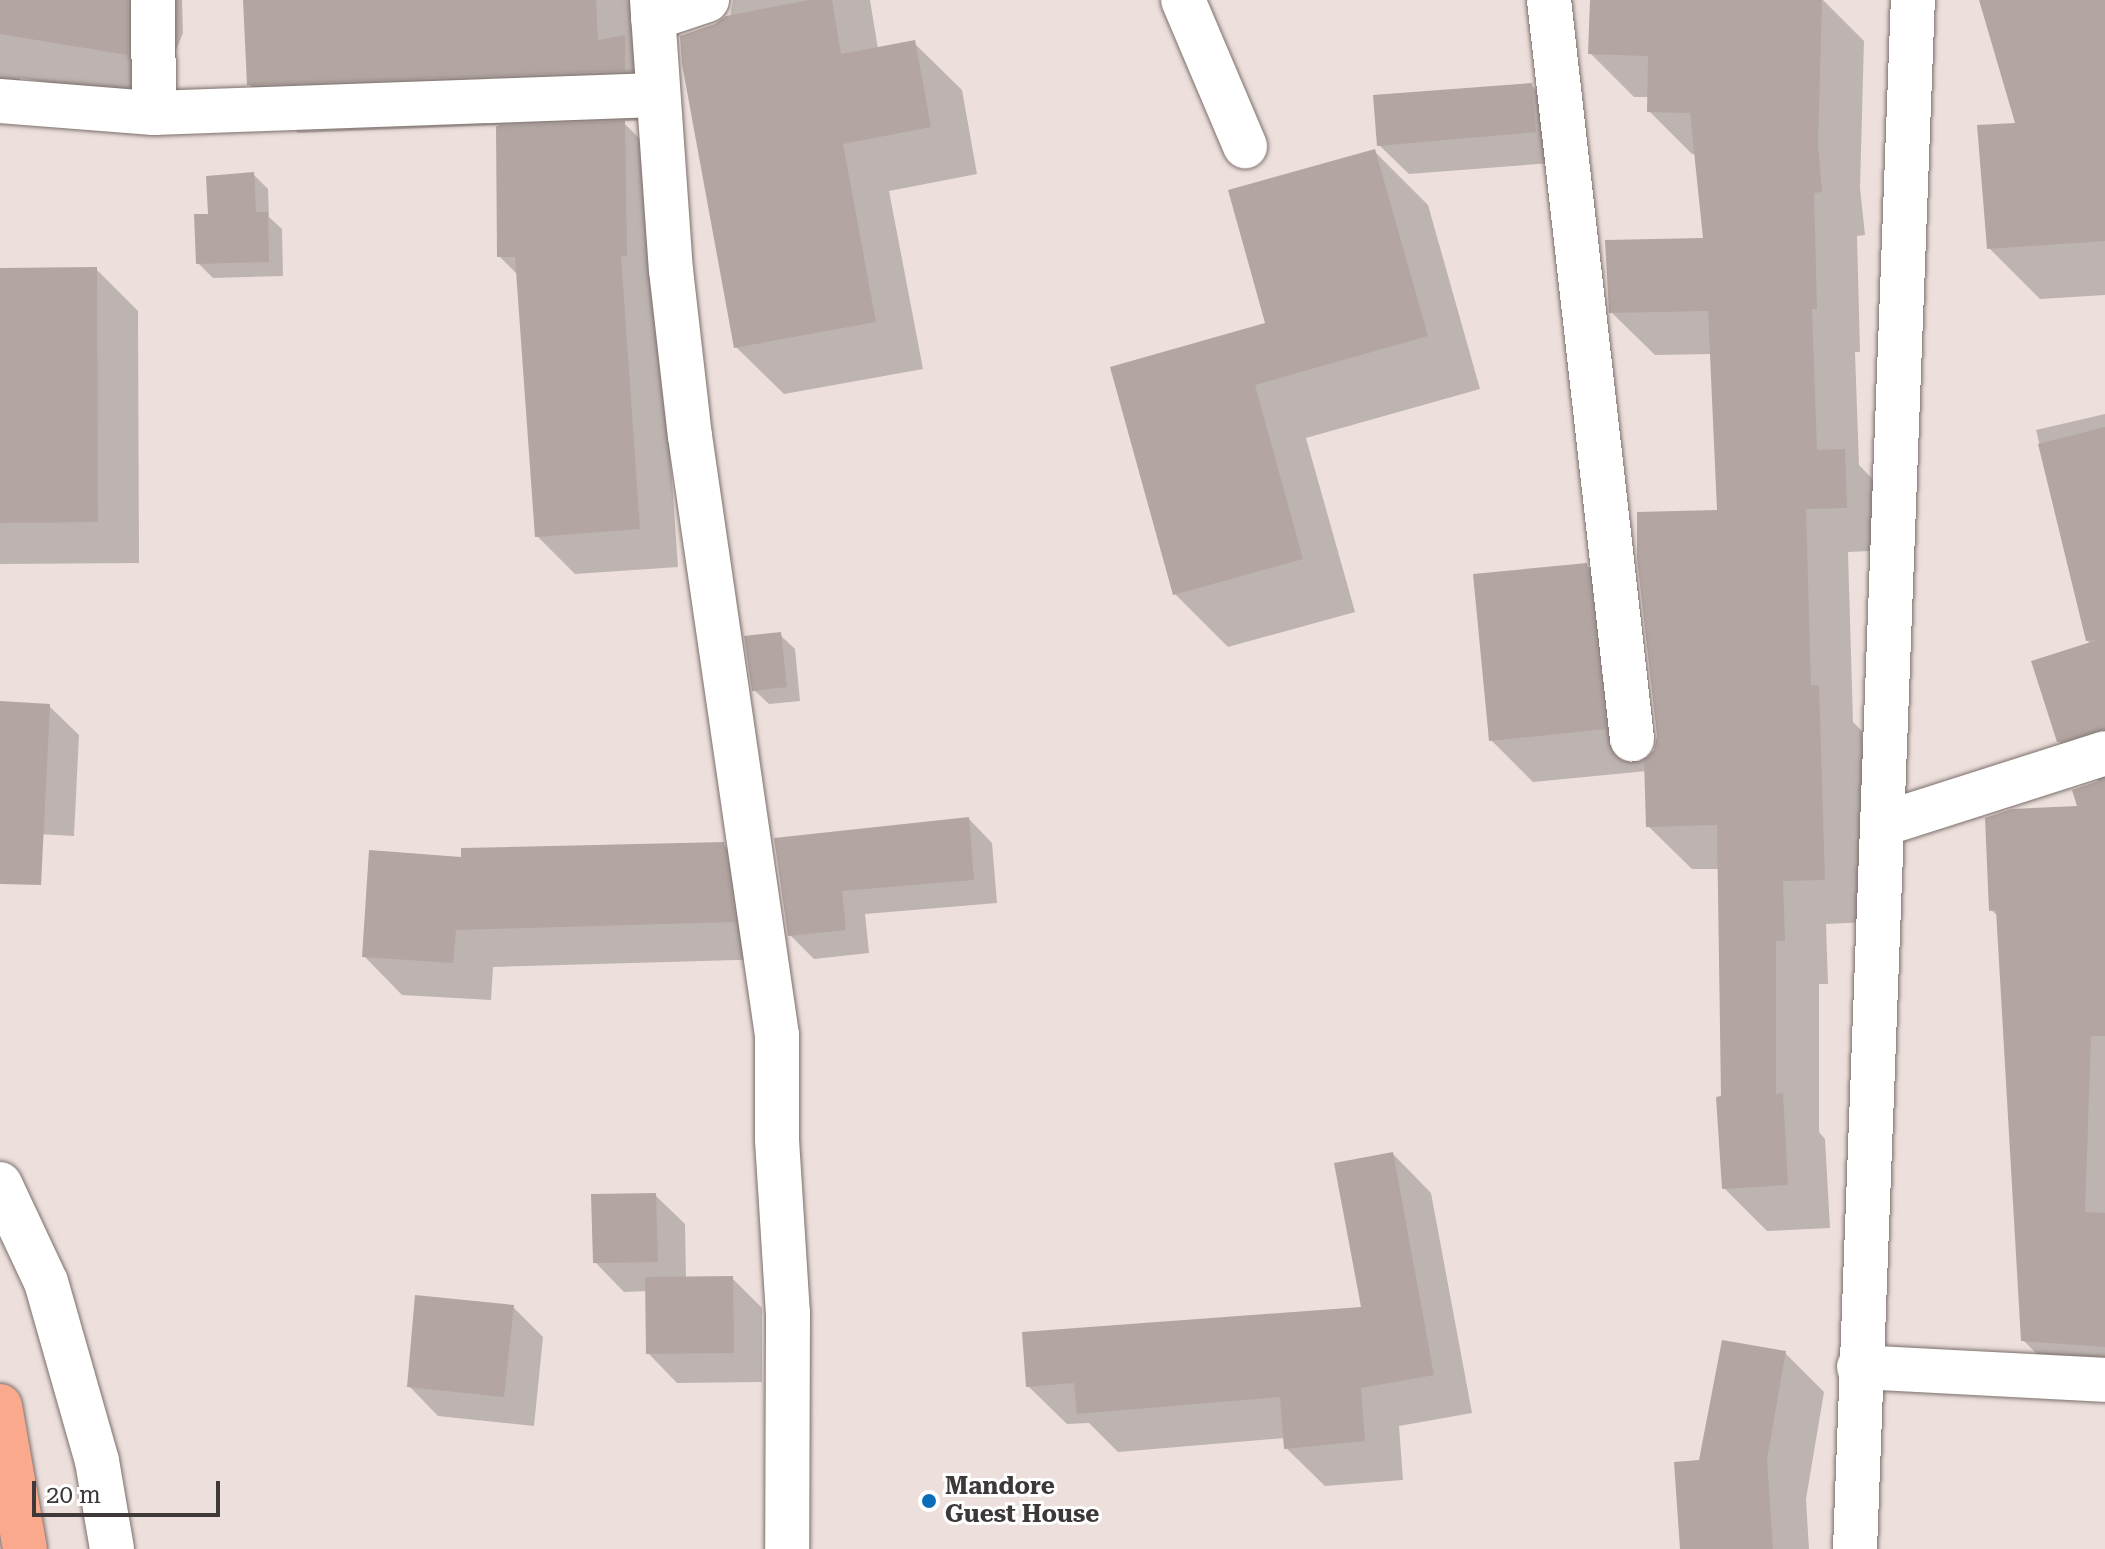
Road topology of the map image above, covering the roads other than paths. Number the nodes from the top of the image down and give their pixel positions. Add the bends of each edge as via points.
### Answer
1 (153, 0) edge
2 (707, 0) edge
3 (1183, 0) edge
4 (1549, 0) edge
5 (1913, 0) edge
6 (653, 9) edge
7 (656, 95) junction
8 (0, 101) edge
9 (154, 113) junction
10 (1245, 146) dead end
11 (1632, 739) dead end
12 (2105, 753) edge
13 (1883, 824) junction
14 (0, 1184) edge
15 (1859, 1367) junction
16 (2105, 1380) edge
17 (0, 1406) edge
18 (25, 1549) edge
19 (112, 1549) edge
20 (787, 1549) edge
21 (1855, 1549) edge

1 - 9 street
2 - 6 street
3 - 10 street
4 - 11 street
5 - 13 street
6 - 7 street
7 - 9 street
7 - 20 street via 690,436 777,1035 777,1140 788,1313
8 - 9 street
12 - 13 street
13 - 15 street
14 - 19 street via 46,1282 97,1461
15 - 16 street
15 - 21 street
17 - 18 highway

